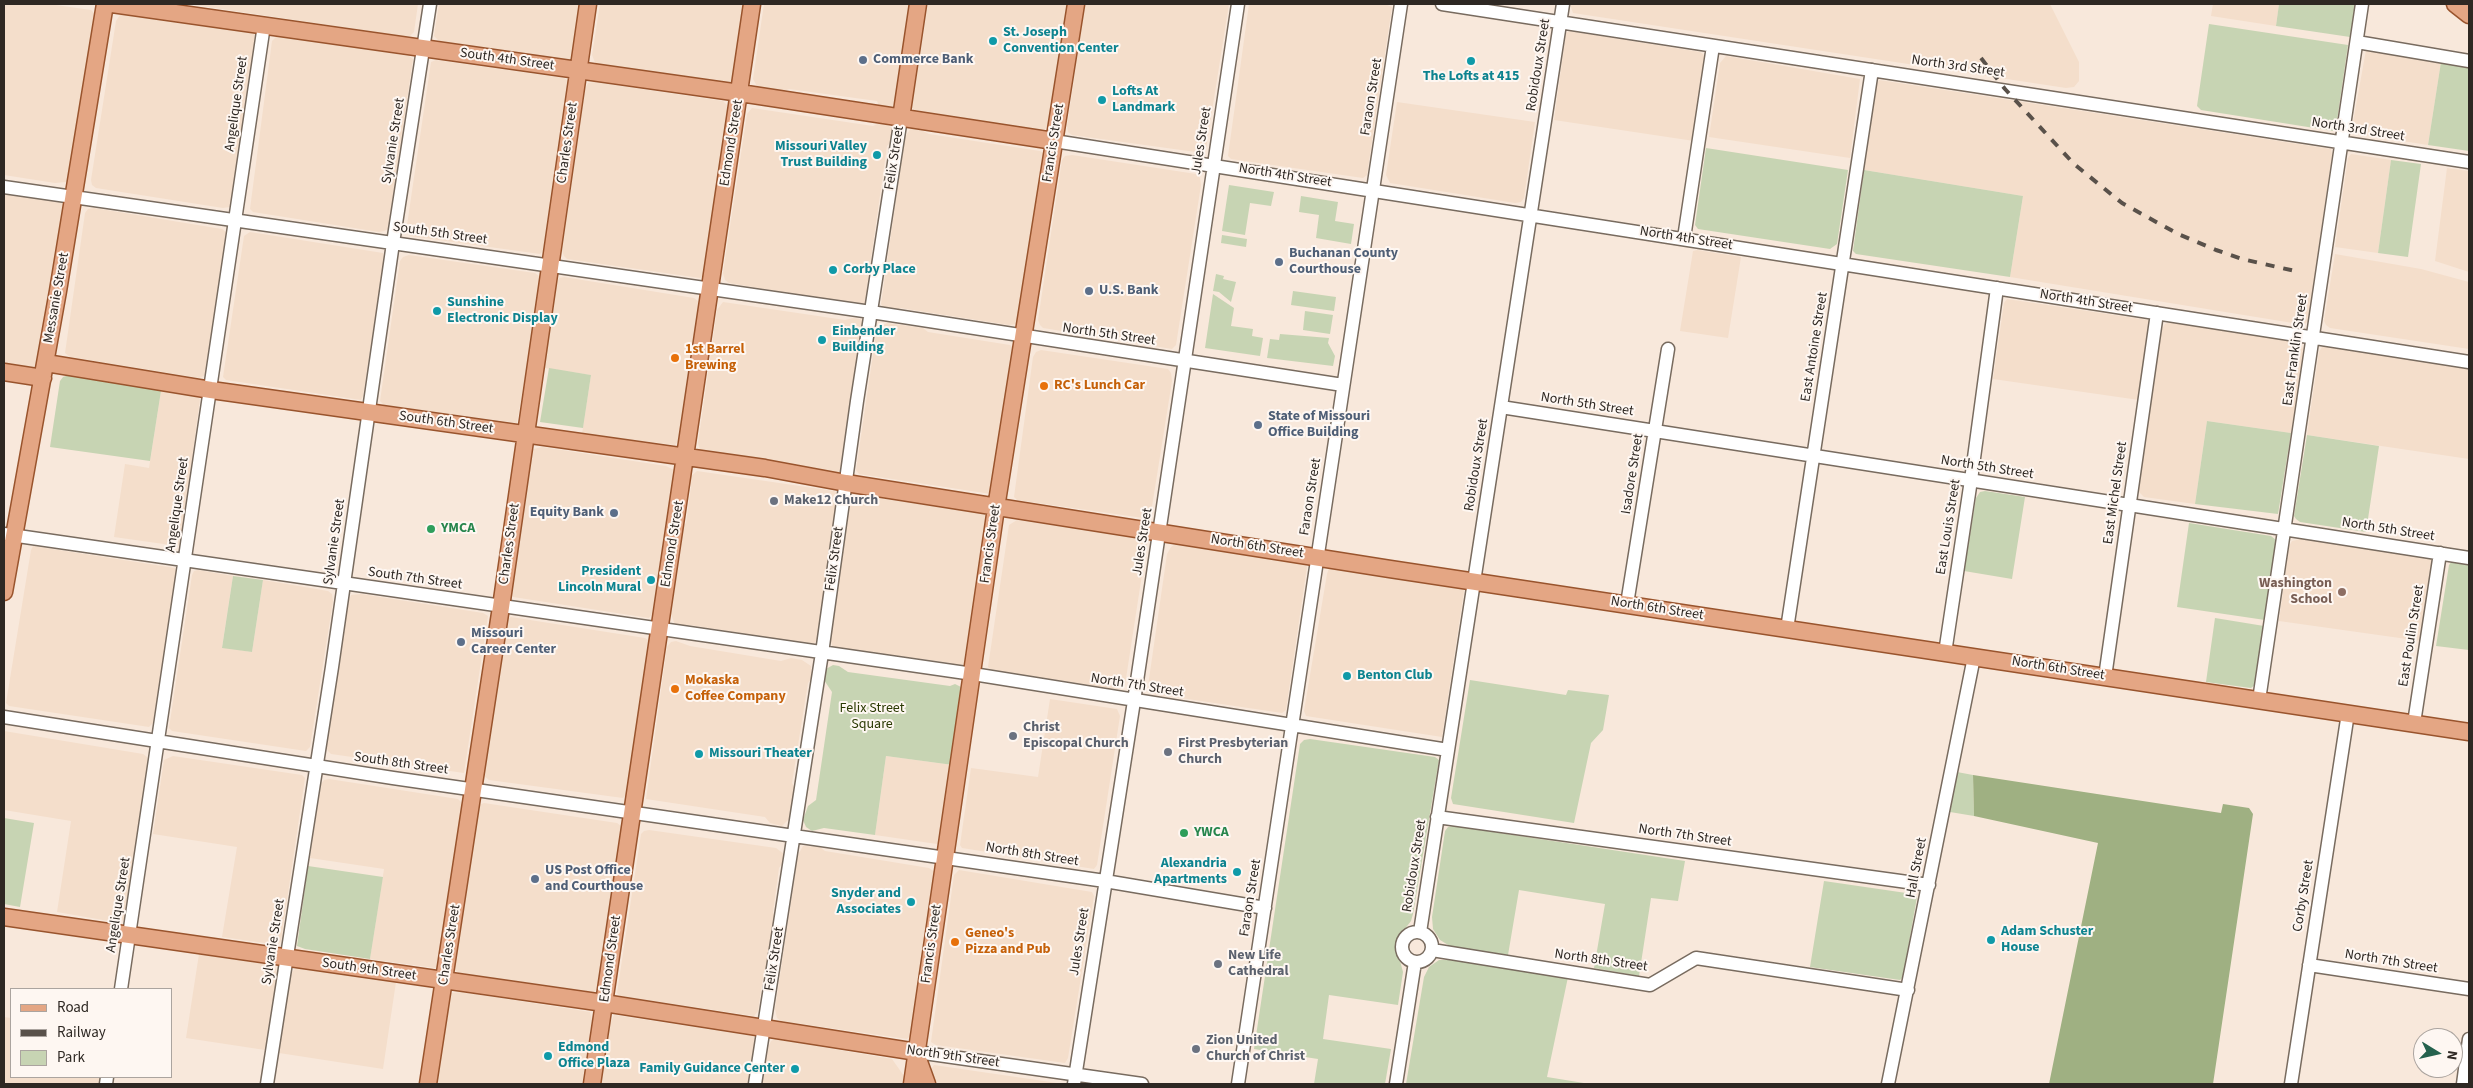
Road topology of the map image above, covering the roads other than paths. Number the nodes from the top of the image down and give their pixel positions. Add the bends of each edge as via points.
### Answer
1 (105, 4) edge
2 (112, 4) edge
3 (430, 4) edge
4 (588, 4) edge
5 (752, 4) edge
6 (918, 4) edge
7 (1076, 4) edge
8 (1238, 4) edge
9 (1400, 4) edge
10 (1442, 4) edge
11 (1564, 4) edge
12 (2362, 4) edge
13 (2455, 4) edge
14 (2469, 15) edge
15 (1561, 22) junction
16 (264, 25) junction
17 (2357, 42) junction
18 (1713, 46) junction
19 (424, 48) junction
20 (2469, 61) edge
21 (578, 70) junction
22 (1872, 70) junction
23 (740, 93) junction
24 (902, 118) junction
25 (1054, 141) junction
26 (2342, 142) junction
27 (2469, 162) edge
28 (1213, 164) junction
29 (4, 187) edge
30 (1373, 190) junction
31 (74, 198) junction
32 (1530, 214) junction
33 (235, 222) junction
34 (1684, 238) junction
35 (393, 243) junction
36 (1843, 263) junction
37 (551, 265) junction
38 (1997, 288) junction
39 (710, 289) junction
40 (871, 312) junction
41 (2157, 313) junction
42 (2313, 337) junction
43 (1025, 338) junction
44 (1668, 349) dead end
45 (1185, 361) junction
46 (2469, 362) edge
47 (44, 370) junction
48 (4, 372) edge
49 (1344, 385) junction
50 (211, 390) junction
51 (1501, 407) junction
52 (368, 412) junction
53 (1655, 431) junction
54 (527, 434) junction
55 (686, 456) junction
56 (1814, 456) junction
57 (1971, 480) junction
58 (846, 483) junction
59 (2128, 506) junction
60 (996, 508) junction
61 (2284, 528) junction
62 (1159, 532) junction
63 (9, 534) edge
64 (2440, 553) junction
65 (1318, 557) junction
66 (2469, 558) edge
67 (185, 560) junction
68 (1474, 580) junction
69 (344, 584) junction
70 (4, 592) edge
71 (1627, 604) junction
72 (501, 607) junction
73 (660, 629) junction
74 (1787, 629) junction
75 (1944, 652) junction
76 (822, 653) junction
77 (1974, 657) junction
78 (973, 674) junction
79 (2105, 676) junction
80 (2258, 700) junction
81 (1134, 701) junction
82 (2348, 714) junction
83 (4, 717) edge
84 (2414, 723) junction
85 (1292, 725) junction
86 (2469, 732) edge
87 (158, 742) junction
88 (1448, 750) junction
89 (317, 766) junction
90 (474, 790) junction
91 (632, 812) junction
92 (1437, 817) junction
93 (794, 835) junction
94 (945, 857) junction
95 (1105, 881) junction
96 (1929, 885) junction
97 (1265, 908) junction
98 (4, 917) edge
99 (1420, 932) junction
100 (129, 936) junction
101 (1432, 950) junction
102 (286, 959) junction
103 (1415, 962) junction
104 (2308, 965) junction
105 (445, 981) junction
106 (121, 988) edge
107 (2469, 989) edge
108 (1908, 990) junction
109 (604, 1003) junction
110 (764, 1027) junction
111 (2469, 1039) edge
112 (917, 1052) junction
113 (1074, 1079) edge
114 (267, 1084) edge
115 (428, 1084) edge
116 (592, 1084) edge
117 (755, 1084) edge
118 (912, 1084) edge
119 (927, 1084) edge
120 (1142, 1084) edge
121 (1238, 1084) edge
122 (1396, 1084) edge
123 (1888, 1084) edge
124 (2291, 1084) edge
125 (2463, 1084) edge

1 - 31 main road, Messanie Street
2 - 16 main road, South 4th Street
3 - 19 street, Sylvanie Street
4 - 21 main road, Charles Street
5 - 23 main road, Edmond Street
6 - 24 main road, Felix Street
7 - 25 main road, Francis Street
8 - 28 street, Jules Street
9 - 30 street, Faraon Street
10 - 15 street, North 3rd Street
11 - 15 street, Robidoux Street
12 - 17 street, East Franklin Street
13 - 14 main road
15 - 18 street, North 3rd Street
15 - 32 street, Robidoux Street
16 - 19 main road, South 4th Street
16 - 33 street, Angelique Street
17 - 20 street
17 - 26 street, East Franklin Street
18 - 22 street, North 3rd Street
18 - 34 street
19 - 21 main road, South 4th Street
19 - 35 street, Sylvanie Street
21 - 23 main road, South 4th Street
21 - 37 main road, Charles Street
22 - 26 street, North 3rd Street
22 - 36 street, East Antoine Street
23 - 24 main road, South 4th Street
23 - 39 main road, Edmond Street
24 - 25 main road, North 4th Street
24 - 40 street, Felix Street
25 - 28 street, North 4th Street
25 - 43 main road, Francis Street
26 - 27 street, North 3rd Street
26 - 42 street, East Franklin Street
28 - 30 street, North 4th Street
28 - 45 street, Jules Street
29 - 31 street, South 5th Street
30 - 32 street, North 4th Street
30 - 49 street, Faraon Street
31 - 33 street, South 5th Street
31 - 47 main road, Messanie Street
32 - 34 street, North 4th Street
32 - 51 street, Robidoux Street
33 - 35 street, South 5th Street
33 - 50 street, Angelique Street
34 - 36 street, North 4th Street
35 - 37 street, South 5th Street
35 - 52 street, Sylvanie Street
36 - 38 street, North 4th Street
36 - 56 street, East Antoine Street
37 - 39 street, South 5th Street
37 - 54 main road, Charles Street
38 - 41 street, North 4th Street
38 - 57 street, East Louis Street
39 - 40 street, South 5th Street
39 - 55 main road, Edmond Street
40 - 43 street, North 5th Street
40 - 58 street, Felix Street
41 - 42 street, North 4th Street
41 - 59 street, East Michel Street
42 - 46 street, North 4th Street
42 - 61 street, East Franklin Street
43 - 45 street, North 5th Street
43 - 60 main road, Francis Street
44 - 53 street, Isadore Street
45 - 49 street, North 5th Street
45 - 62 street, Jules Street
47 - 48 main road, South 6th Street
47 - 50 main road, South 6th Street
47 - 63 main road, Messanie Street
49 - 65 street, Faraon Street
50 - 52 main road, South 6th Street
50 - 67 street, Angelique Street
51 - 53 street, North 5th Street
51 - 68 street, Robidoux Street
52 - 54 main road, South 6th Street
52 - 69 street, Sylvanie Street
53 - 56 street, North 5th Street
53 - 71 street, Isadore Street
54 - 55 main road, South 6th Street
54 - 72 main road, Charles Street
55 - 58 main road, South 6th Street
55 - 73 main road, Edmond Street
56 - 57 street, North 5th Street
56 - 74 street, East Antoine Street
57 - 59 street, North 5th Street
57 - 75 street, East Louis Street
58 - 60 main road, North 6th Street
58 - 76 street, Felix Street
59 - 61 street, North 5th Street
59 - 79 street, East Michel Street
60 - 62 main road, North 6th Street
60 - 78 main road, Francis Street
61 - 64 street, North 5th Street
61 - 80 street, East Franklin Street
62 - 65 main road, North 6th Street
62 - 81 street, Jules Street
63 - 67 street, South 7th Street
63 - 70 main road, Messanie Street
64 - 66 street, North 5th Street
64 - 84 street, East Poulin Street
65 - 68 main road, North 6th Street
65 - 85 street, Faraon Street
67 - 69 street, South 7th Street
67 - 87 street, Angelique Street
68 - 71 main road, North 6th Street
68 - 88 street, Robidoux Street
69 - 72 street, South 7th Street
69 - 89 street, Sylvanie Street
71 - 74 main road, North 6th Street
72 - 73 street, South 7th Street
72 - 90 main road, Charles Street
73 - 76 street, South 7th Street
73 - 91 main road, Edmond Street
74 - 75 main road, North 6th Street
75 - 77 main road, North 6th Street
76 - 78 street, North 7th Street
76 - 93 street, Felix Street
77 - 79 main road, North 6th Street
77 - 96 street, Hall Street
78 - 81 street, North 7th Street
78 - 94 main road, Francis Street
79 - 80 main road, North 6th Street
80 - 82 main road, North 6th Street
81 - 85 street, North 7th Street
81 - 95 street, Jules Street
82 - 84 main road, North 6th Street
82 - 104 street, Corby Street
83 - 87 street, South 8th Street
84 - 86 main road, North 6th Street
85 - 88 street, North 7th Street
85 - 97 street, Faraon Street
87 - 89 street, South 8th Street
87 - 100 street, Angelique Street
88 - 92 street, Robidoux Street
89 - 90 street, South 8th Street
89 - 102 street, Sylvanie Street
90 - 91 street, South 8th Street
90 - 105 main road, Charles Street
91 - 93 street, South 8th Street
91 - 109 main road, Edmond Street
92 - 96 street, North 7th Street
92 - 99 street, Robidoux Street
93 - 94 street, North 8th Street
93 - 110 street, Felix Street
94 - 95 street, North 8th Street
94 - 112 main road, Francis Street
95 - 97 street, North 8th Street
95 - 113 street, Jules Street
96 - 108 street, Hall Street
97 - 121 street, Faraon Street
98 - 100 main road, South 9th Street
99 - 101 street via 1430,938
99 - 103 street via 1408,934 1402,947 1406,958
100 - 102 main road, South 9th Street
100 - 106 street, Angelique Street
101 - 103 street via 1428,958
101 - 108 street, North 8th Street via 1650,985 1696,958
102 - 105 main road, South 9th Street
102 - 114 street, Sylvanie Street
103 - 122 street
104 - 107 street, North 7th Street
104 - 124 street, Corby Street
105 - 109 main road, South 9th Street
105 - 115 main road, Charles Street
108 - 123 street, Hall Street
109 - 110 main road, South 9th Street
109 - 116 main road, Edmond Street
110 - 112 main road, North 9th Street
110 - 117 street, Felix Street
111 - 125 street
112 - 113 street, North 9th Street
112 - 118 main road, Francis Street
112 - 119 main road
113 - 120 street, North 9th Street

